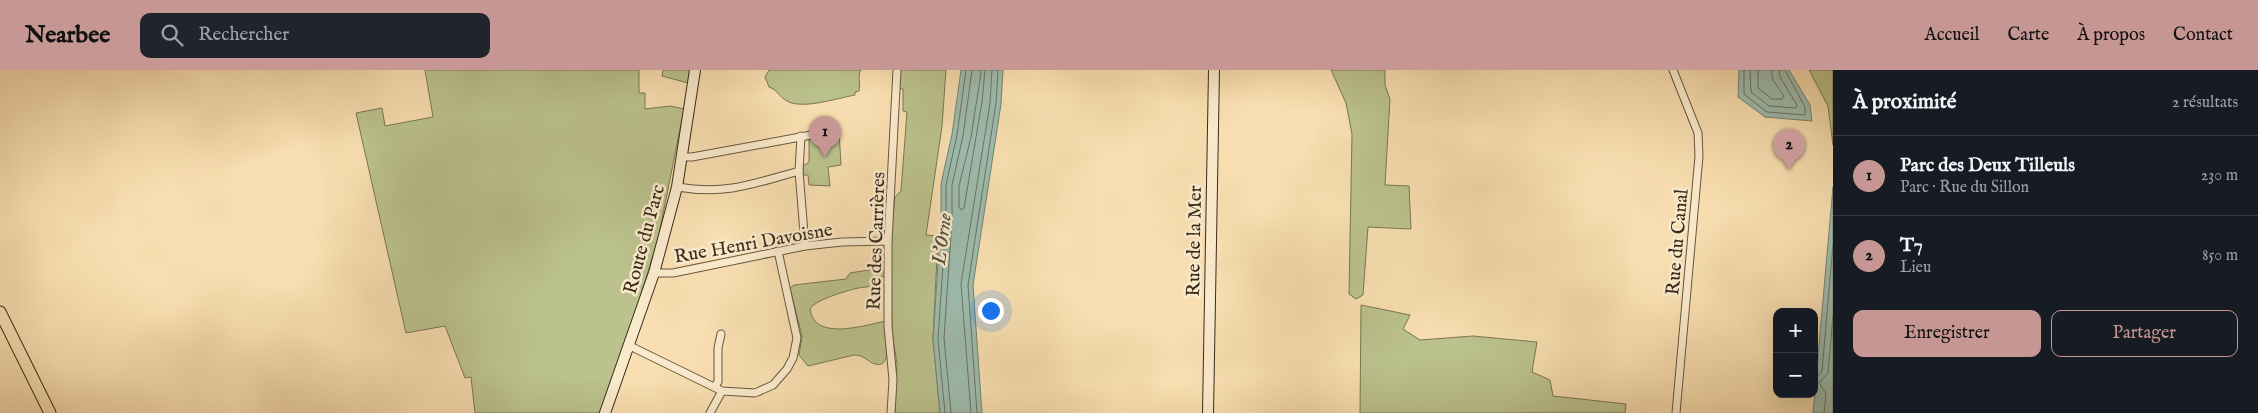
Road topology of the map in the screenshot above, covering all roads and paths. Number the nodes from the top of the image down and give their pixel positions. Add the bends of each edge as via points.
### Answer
1 (695, 70) edge
2 (897, 70) edge
3 (1214, 70) edge
4 (1668, 70) edge
5 (1674, 74) edge
6 (822, 132) dead end
7 (801, 136) junction
8 (681, 157) junction
9 (799, 171) junction
10 (677, 187) junction
11 (888, 241) junction
12 (805, 246) junction
13 (778, 251) junction
14 (654, 273) junction
15 (0, 312) edge
16 (721, 334) dead end
17 (630, 346) junction
18 (715, 386) junction
19 (722, 391) junction
20 (50, 413) edge
21 (605, 413) edge
22 (710, 413) edge
23 (891, 413) edge
24 (1208, 413) edge
25 (1676, 413) edge

1 - 8 street, Route du Parc
2 - 11 street, Rue des Carrières
3 - 24 street, Rue de la Mer
4 - 5 street, Rue du Canal
5 - 25 street, Rue du Canal via 1696,126 1699,156
6 - 7 street
7 - 8 street
7 - 9 street
8 - 10 street, Route du Parc
9 - 10 street via 730,189 711,191
9 - 12 street
10 - 14 street, Route du Parc
11 - 12 street, Rue Henri Davoisne
11 - 23 street, Rue des Carrières via 888,326 893,380
12 - 13 street, Rue Henri Davoisne
13 - 14 street, Rue Henri Davoisne via 673,273
13 - 19 street via 797,338 793,358 781,378 766,390 745,393
14 - 17 street, Route du Parc
15 - 20 main road
16 - 18 street via 718,382
17 - 18 street
17 - 21 street, Route du Parc
18 - 19 street
19 - 22 street

